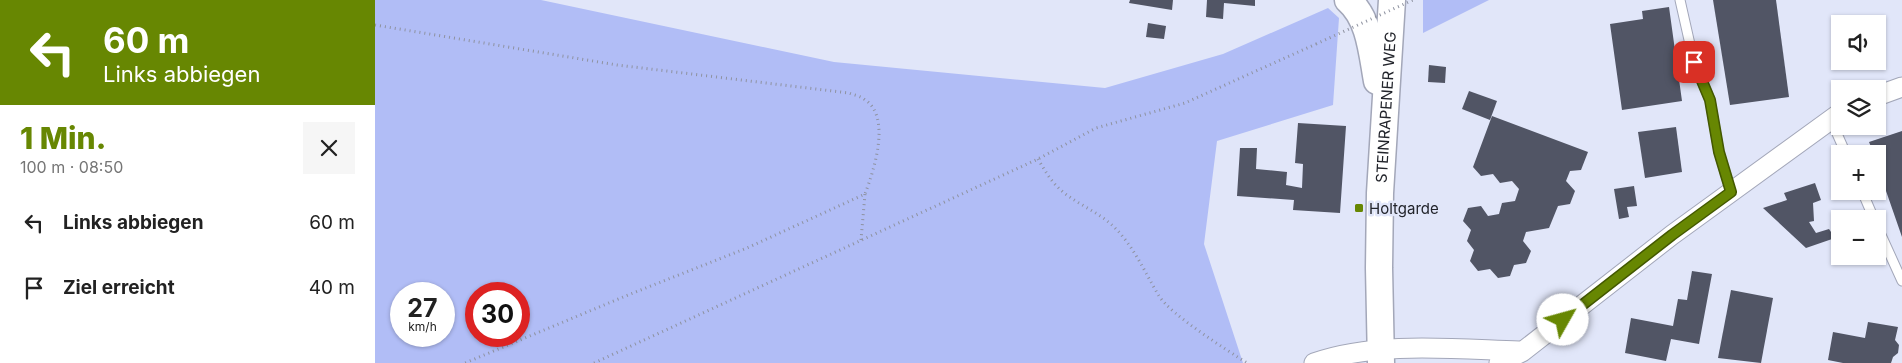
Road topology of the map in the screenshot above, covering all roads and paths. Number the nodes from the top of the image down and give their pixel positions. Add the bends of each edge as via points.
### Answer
1 (1348, 0) edge
2 (1392, 0) edge
3 (1413, 0) edge
4 (1679, 0) edge
5 (375, 25) edge
6 (1902, 87) edge
7 (1886, 93) edge
8 (1831, 119) edge
9 (1384, 121) junction
10 (1038, 159) junction
11 (1731, 192) junction
12 (865, 194) junction
13 (861, 241) junction
14 (1886, 246) edge
15 (1902, 281) edge
16 (1523, 352) junction
17 (1381, 356) edge
18 (465, 363) edge
19 (594, 363) edge
20 (1247, 363) edge
21 (1314, 363) edge
22 (1499, 363) edge

1 - 9 street via 1356,7 1369,36
2 - 9 street, STEINRAPENER WEG
3 - 10 path, bridge via 1185,103 1096,128
4 - 11 lane via 1694,62 1710,100 1719,152
5 - 12 path via 617,65 849,93 865,99 876,113 879,145
6 - 7 street
8 - 11 street
9 - 17 street, STEINRAPENER WEG via 1379,268
10 - 13 path
10 - 20 path via 1063,193 1088,206 1114,227 1151,279 1160,298 1175,313
11 - 16 street
12 - 13 path
12 - 18 path via 747,248
13 - 19 path
14 - 15 lane
16 - 17 street
16 - 22 street
17 - 21 street via 1333,356

